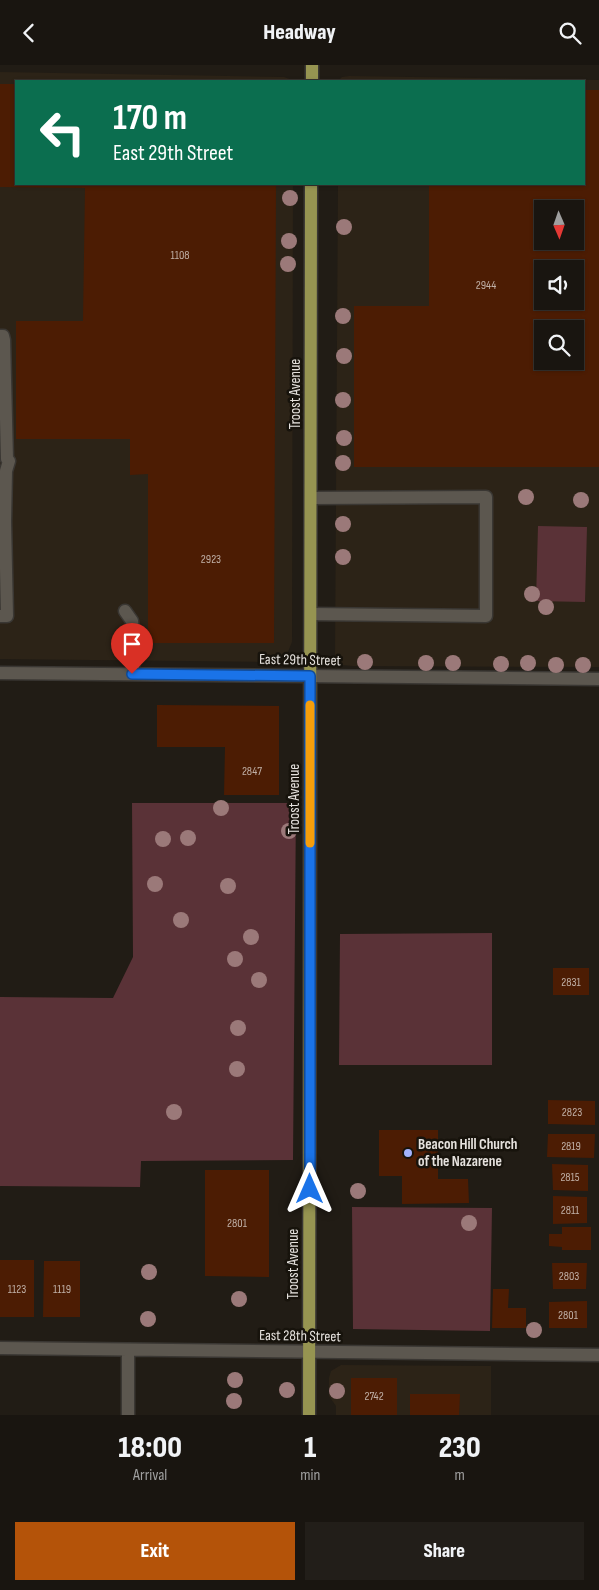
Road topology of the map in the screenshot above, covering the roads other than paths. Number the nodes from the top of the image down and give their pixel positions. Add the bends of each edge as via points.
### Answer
1 (312, 65) edge
2 (312, 80) edge
3 (311, 185) edge
4 (0, 336) edge
5 (311, 498) junction
6 (125, 611) dead end
7 (311, 614) junction
8 (0, 616) edge
9 (0, 673) edge
10 (132, 674) junction
11 (310, 676) junction
12 (599, 679) edge
13 (0, 1348) edge
14 (128, 1350) junction
15 (310, 1352) junction
16 (599, 1355) edge
17 (128, 1415) edge
18 (309, 1415) edge

1 - 2 main road
3 - 5 main road, Troost Avenue
4 - 8 street via 4,339 9,461 4,522 7,616
5 - 7 main road, Troost Avenue
5 - 7 street via 486,497 486,616
6 - 10 street via 132,621
7 - 11 main road, Troost Avenue
9 - 10 street, East 29th Street
10 - 11 street, East 29th Street
11 - 12 street, East 29th Street
11 - 15 main road, Troost Avenue
13 - 14 street, East 28th Street
14 - 15 street, East 28th Street
14 - 17 street
15 - 16 street, East 28th Street
15 - 18 main road, Troost Avenue

